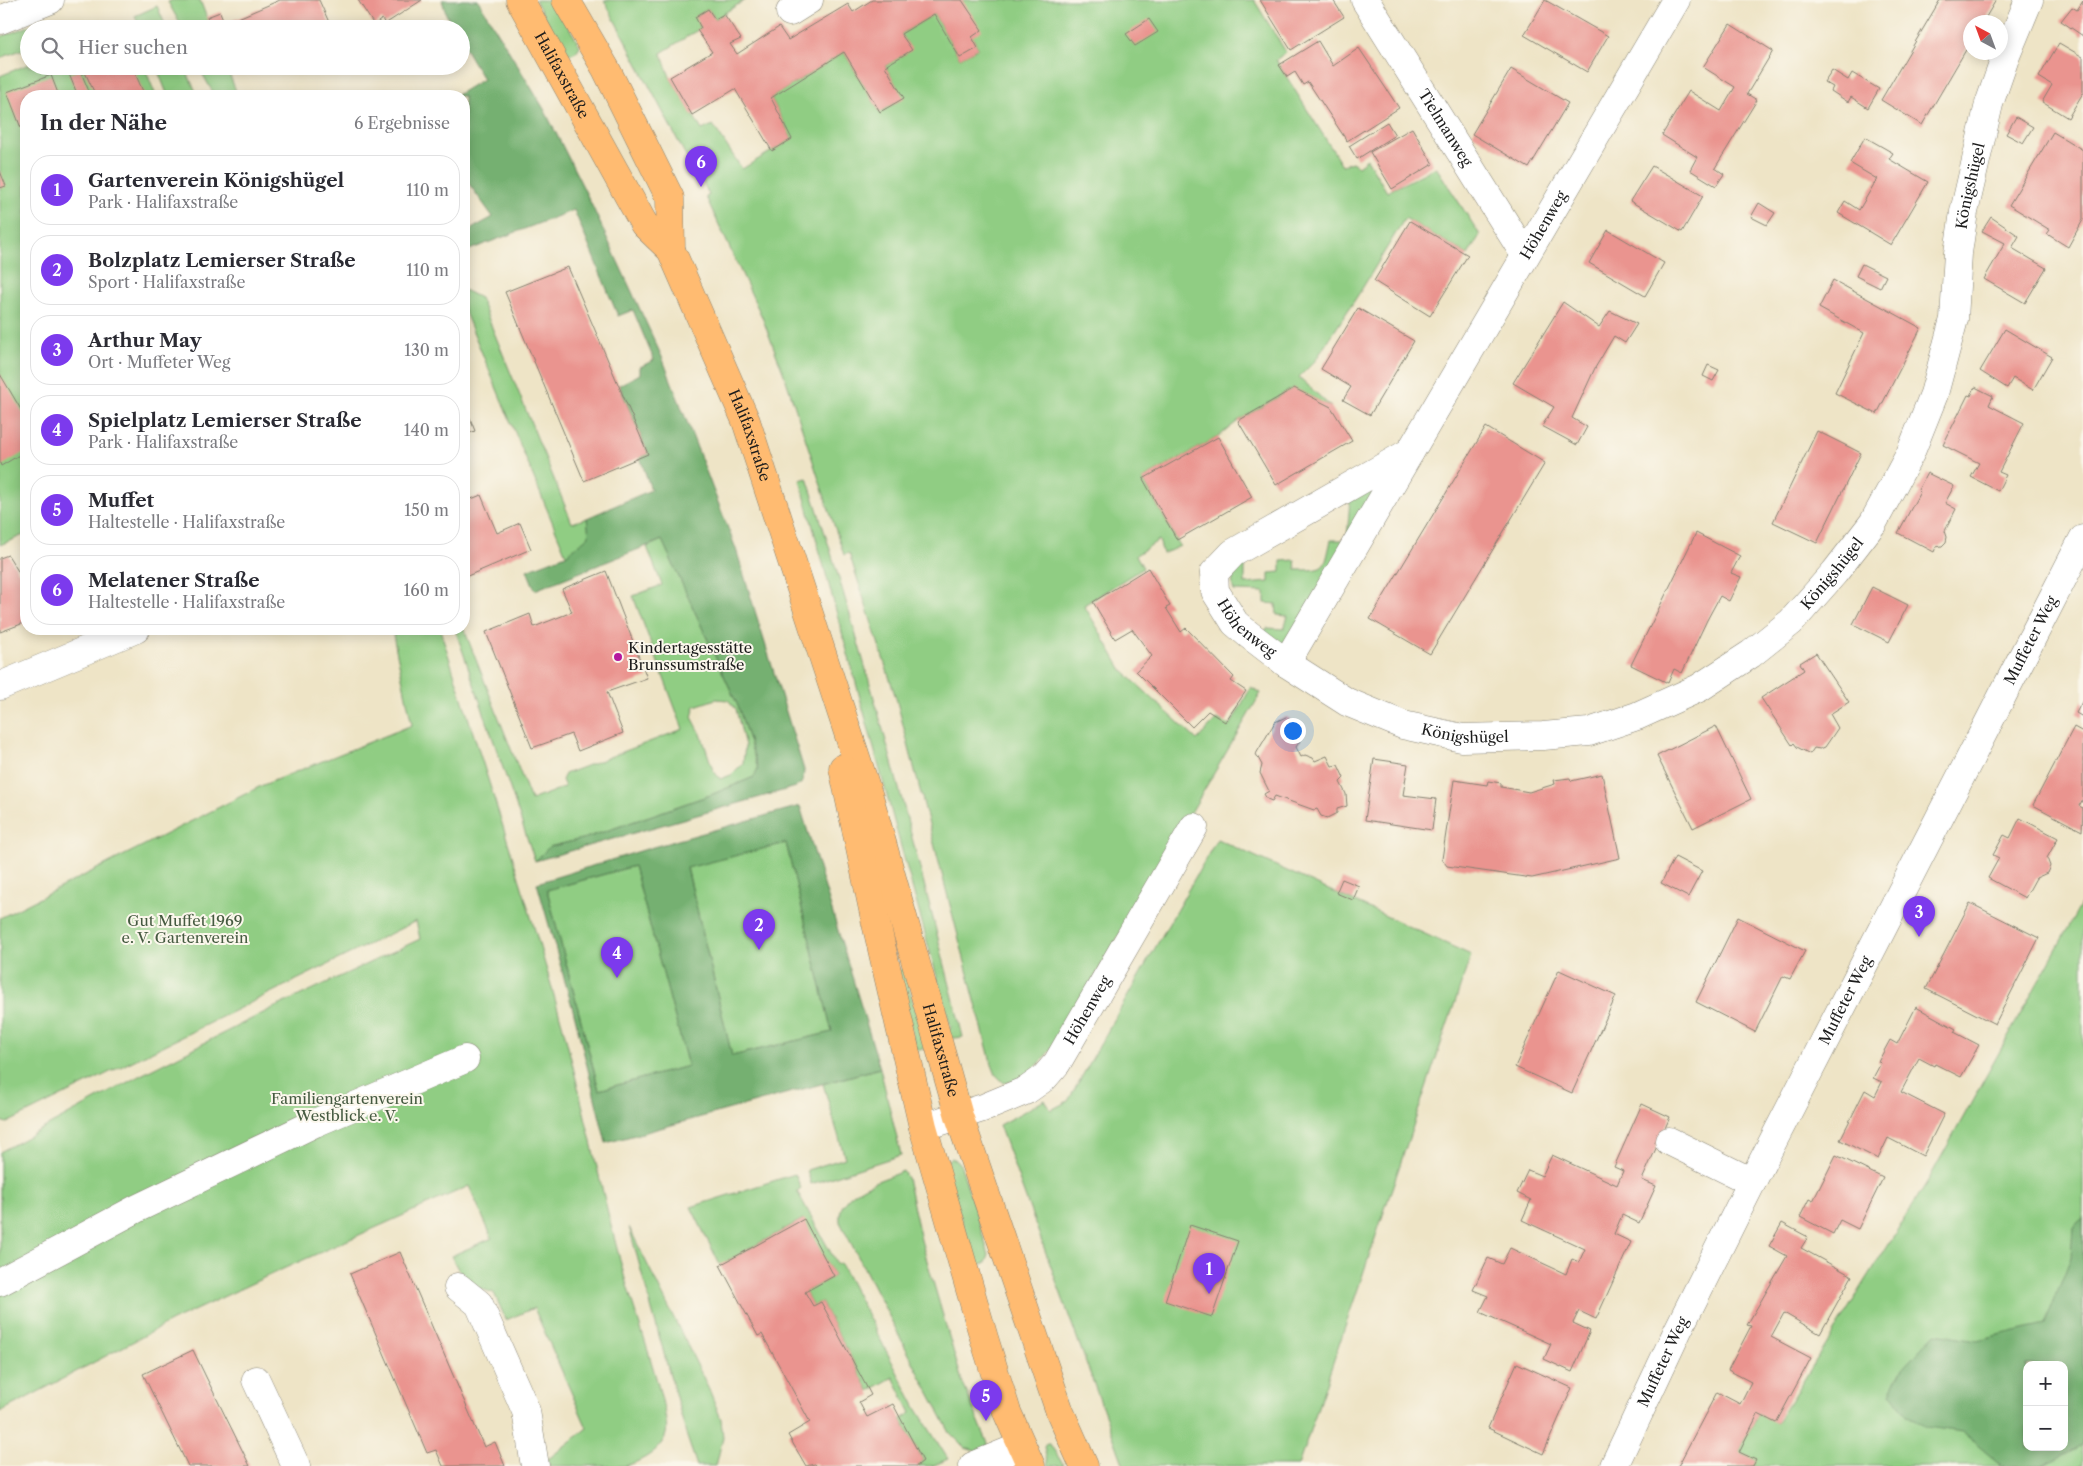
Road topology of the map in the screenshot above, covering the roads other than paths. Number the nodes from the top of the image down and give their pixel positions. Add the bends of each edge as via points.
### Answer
1 (50, 0) edge
2 (520, 0) edge
3 (566, 0) edge
4 (1366, 0) edge
5 (1676, 0) edge
6 (2029, 0) edge
7 (0, 20) edge
8 (671, 250) junction
9 (1525, 255) junction
10 (1410, 452) junction
11 (2083, 539) edge
12 (814, 627) junction
13 (122, 635) edge
14 (1286, 663) junction
15 (0, 686) edge
16 (1194, 827) dead end
17 (464, 1059) dead end
18 (958, 1116) junction
19 (923, 1127) junction
20 (1669, 1142) dead end
21 (1752, 1182) junction
22 (0, 1282) edge
23 (458, 1287) dead end
24 (256, 1380) dead end
25 (1027, 1456) edge
26 (296, 1466) edge
27 (536, 1466) edge
28 (973, 1466) edge
29 (1084, 1466) edge
30 (1614, 1466) edge

1 - 7 street
2 - 8 main road, Halifaxstraße via 644,224
3 - 8 main road, Halifaxstraße via 606,69 670,198
4 - 9 street, Tielmanweg
5 - 9 street, Höhenweg
6 - 14 street, Königshügel via 1987,114 1964,212 1954,319 1934,394 1910,454 1873,522 1791,622 1699,688 1637,716 1589,732 1543,736 1462,738 1403,725 1347,702
8 - 12 main road, Halifaxstraße via 746,421
9 - 10 street, Höhenweg
10 - 14 street, Höhenweg
10 - 14 street, Höhenweg via 1233,552 1214,573 1215,591 1235,622
11 - 21 street, Muffeter Weg
12 - 18 main road, Halifaxstraße via 870,800
12 - 19 main road, Halifaxstraße via 875,919
13 - 15 street
16 - 18 street, Höhenweg via 1057,1063 1027,1090
17 - 22 street via 315,1123 138,1208
18 - 19 street, Höhenweg
18 - 29 main road, Halifaxstraße via 1060,1412
19 - 25 main road, Halifaxstraße via 1007,1412
20 - 21 street
21 - 30 street, Muffeter Weg
23 - 27 street via 479,1304 526,1411
24 - 26 street
25 - 28 street

